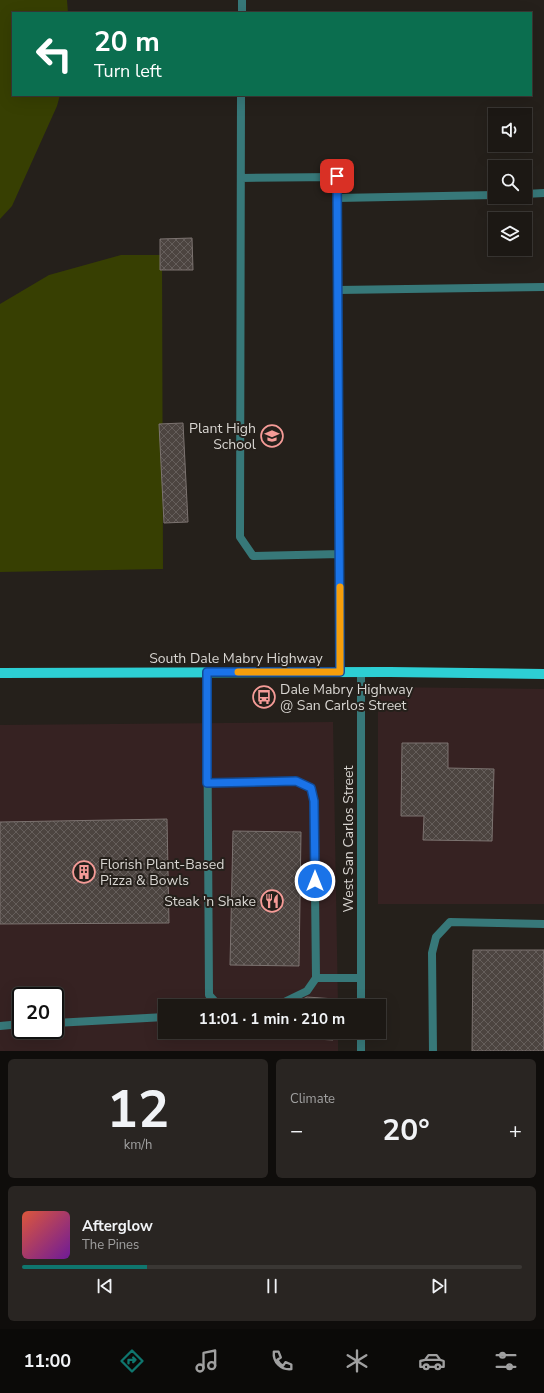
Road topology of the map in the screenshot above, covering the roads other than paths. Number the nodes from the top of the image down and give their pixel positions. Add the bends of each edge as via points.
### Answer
1 (242, 0) edge
2 (242, 12) edge
3 (241, 96) edge
4 (241, 178) junction
5 (532, 194) edge
6 (544, 194) edge
7 (488, 195) edge
8 (337, 198) junction
9 (544, 287) edge
10 (338, 290) junction
11 (340, 554) junction
12 (207, 672) junction
13 (340, 672) junction
14 (361, 672) junction
15 (0, 674) edge
16 (544, 674) edge
17 (207, 783) junction
18 (544, 924) edge
19 (316, 978) junction
20 (361, 978) junction
21 (213, 999) edge
22 (290, 999) edge
23 (361, 999) edge
24 (158, 1017) edge
25 (64, 1023) edge
26 (12, 1025) edge
27 (0, 1026) edge
28 (361, 1039) edge
29 (360, 1051) edge
30 (433, 1051) edge

1 - 2 street
3 - 4 street
4 - 8 street via 337,176
4 - 11 street via 240,537 253,556
5 - 6 street
7 - 8 street
8 - 10 street
9 - 10 street
10 - 11 street
11 - 13 street
12 - 13 main road, South Dale Mabry Highway
12 - 15 main road, South Dale Mabry Highway
12 - 17 street
13 - 14 main road, South Dale Mabry Highway
14 - 16 main road, South Dale Mabry Highway
14 - 20 street, West San Carlos Street
17 - 19 street via 296,781 311,788 314,801
17 - 21 street via 209,995
18 - 30 street via 450,922 436,937 432,952
19 - 20 street
19 - 22 street via 307,990
20 - 23 street, West San Carlos Street
24 - 25 street
26 - 27 street
28 - 29 street

